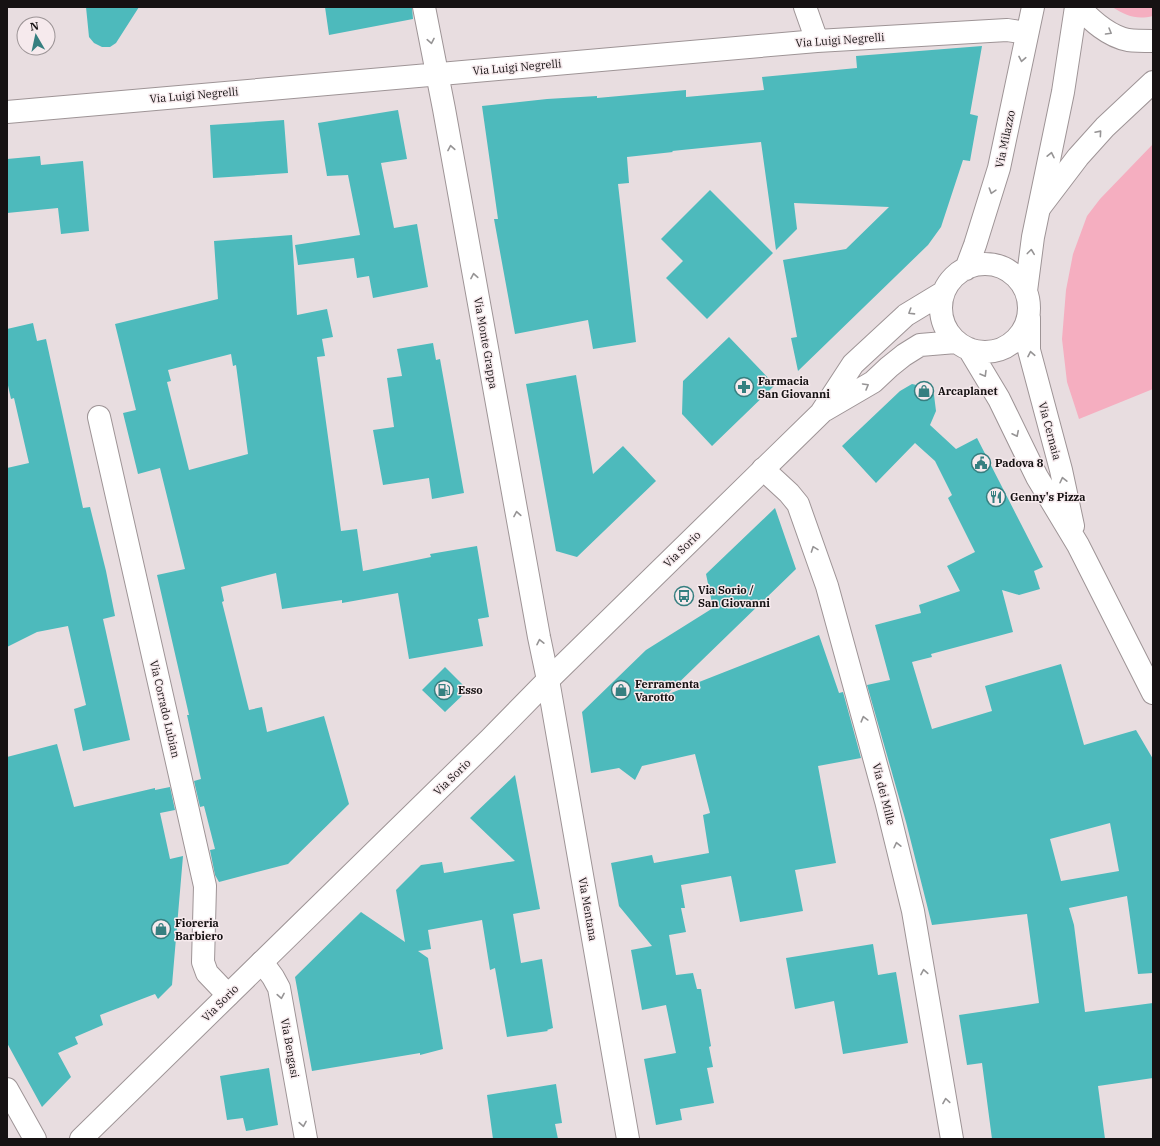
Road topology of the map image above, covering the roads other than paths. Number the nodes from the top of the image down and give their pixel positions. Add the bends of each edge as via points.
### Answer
1 (424, 7) edge
2 (805, 7) edge
3 (1032, 7) edge
4 (1078, 7) edge
5 (1027, 33) junction
6 (817, 41) junction
7 (1153, 41) edge
8 (437, 74) junction
9 (1153, 82) edge
10 (7, 112) edge
11 (1040, 207) junction
12 (966, 268) junction
13 (1026, 291) junction
14 (944, 292) junction
15 (1029, 317) junction
16 (963, 346) junction
17 (821, 412) junction
18 (99, 417) dead end
19 (763, 469) junction
20 (1078, 545) junction
21 (548, 680) junction
22 (1153, 693) edge
23 (262, 962) junction
24 (228, 995) junction
25 (7, 1089) edge
26 (35, 1139) edge
27 (81, 1139) edge
28 (306, 1139) edge
29 (628, 1139) edge
30 (952, 1139) edge

1 -> 8 street, Via Monte Grappa
2 - 6 street
3 - 5 street, Via Milazzo
4 -> 7 street via 1111,34 1128,40
11 -> 4 street
5 - 6 street, Via Luigi Negrelli via 1007,30
5 -> 12 street, Via Milazzo via 999,168
6 - 8 street, Via Luigi Negrelli
8 - 10 street, Via Luigi Negrelli
21 -> 8 street, Via Monte Grappa
11 -> 9 street via 1078,157 1105,127
13 -> 11 street
12 - 13 street via 989,264 1001,267 1011,272
12 - 14 street via 949,282
13 - 15 street
14 - 16 street via 941,305 942,319 948,332
14 -> 17 street, Via Sorio via 906,315 853,364
15 - 16 street via 1023,332 1012,343 999,350 984,352
20 -> 15 street, Via Cernaia via 1029,350
17 -> 16 street, Via Sorio via 873,382 888,366 920,345
16 -> 20 street, Via Cernaia via 999,399 1036,477
17 - 19 street, Via Sorio
18 - 24 street, Via Corrado Lubian via 205,886 203,962 207,973
19 - 21 street, Via Sorio
30 -> 19 street, Via dei Mille via 913,911 846,652 827,586 798,504
20 - 22 street, Via Cernaia
21 - 23 street, Via Sorio via 485,745
21 - 29 street, Via Mentana
23 - 24 street, Via Sorio
23 -> 28 street, Via Bengasi via 279,988
24 - 27 street, Via Sorio
25 - 26 street

